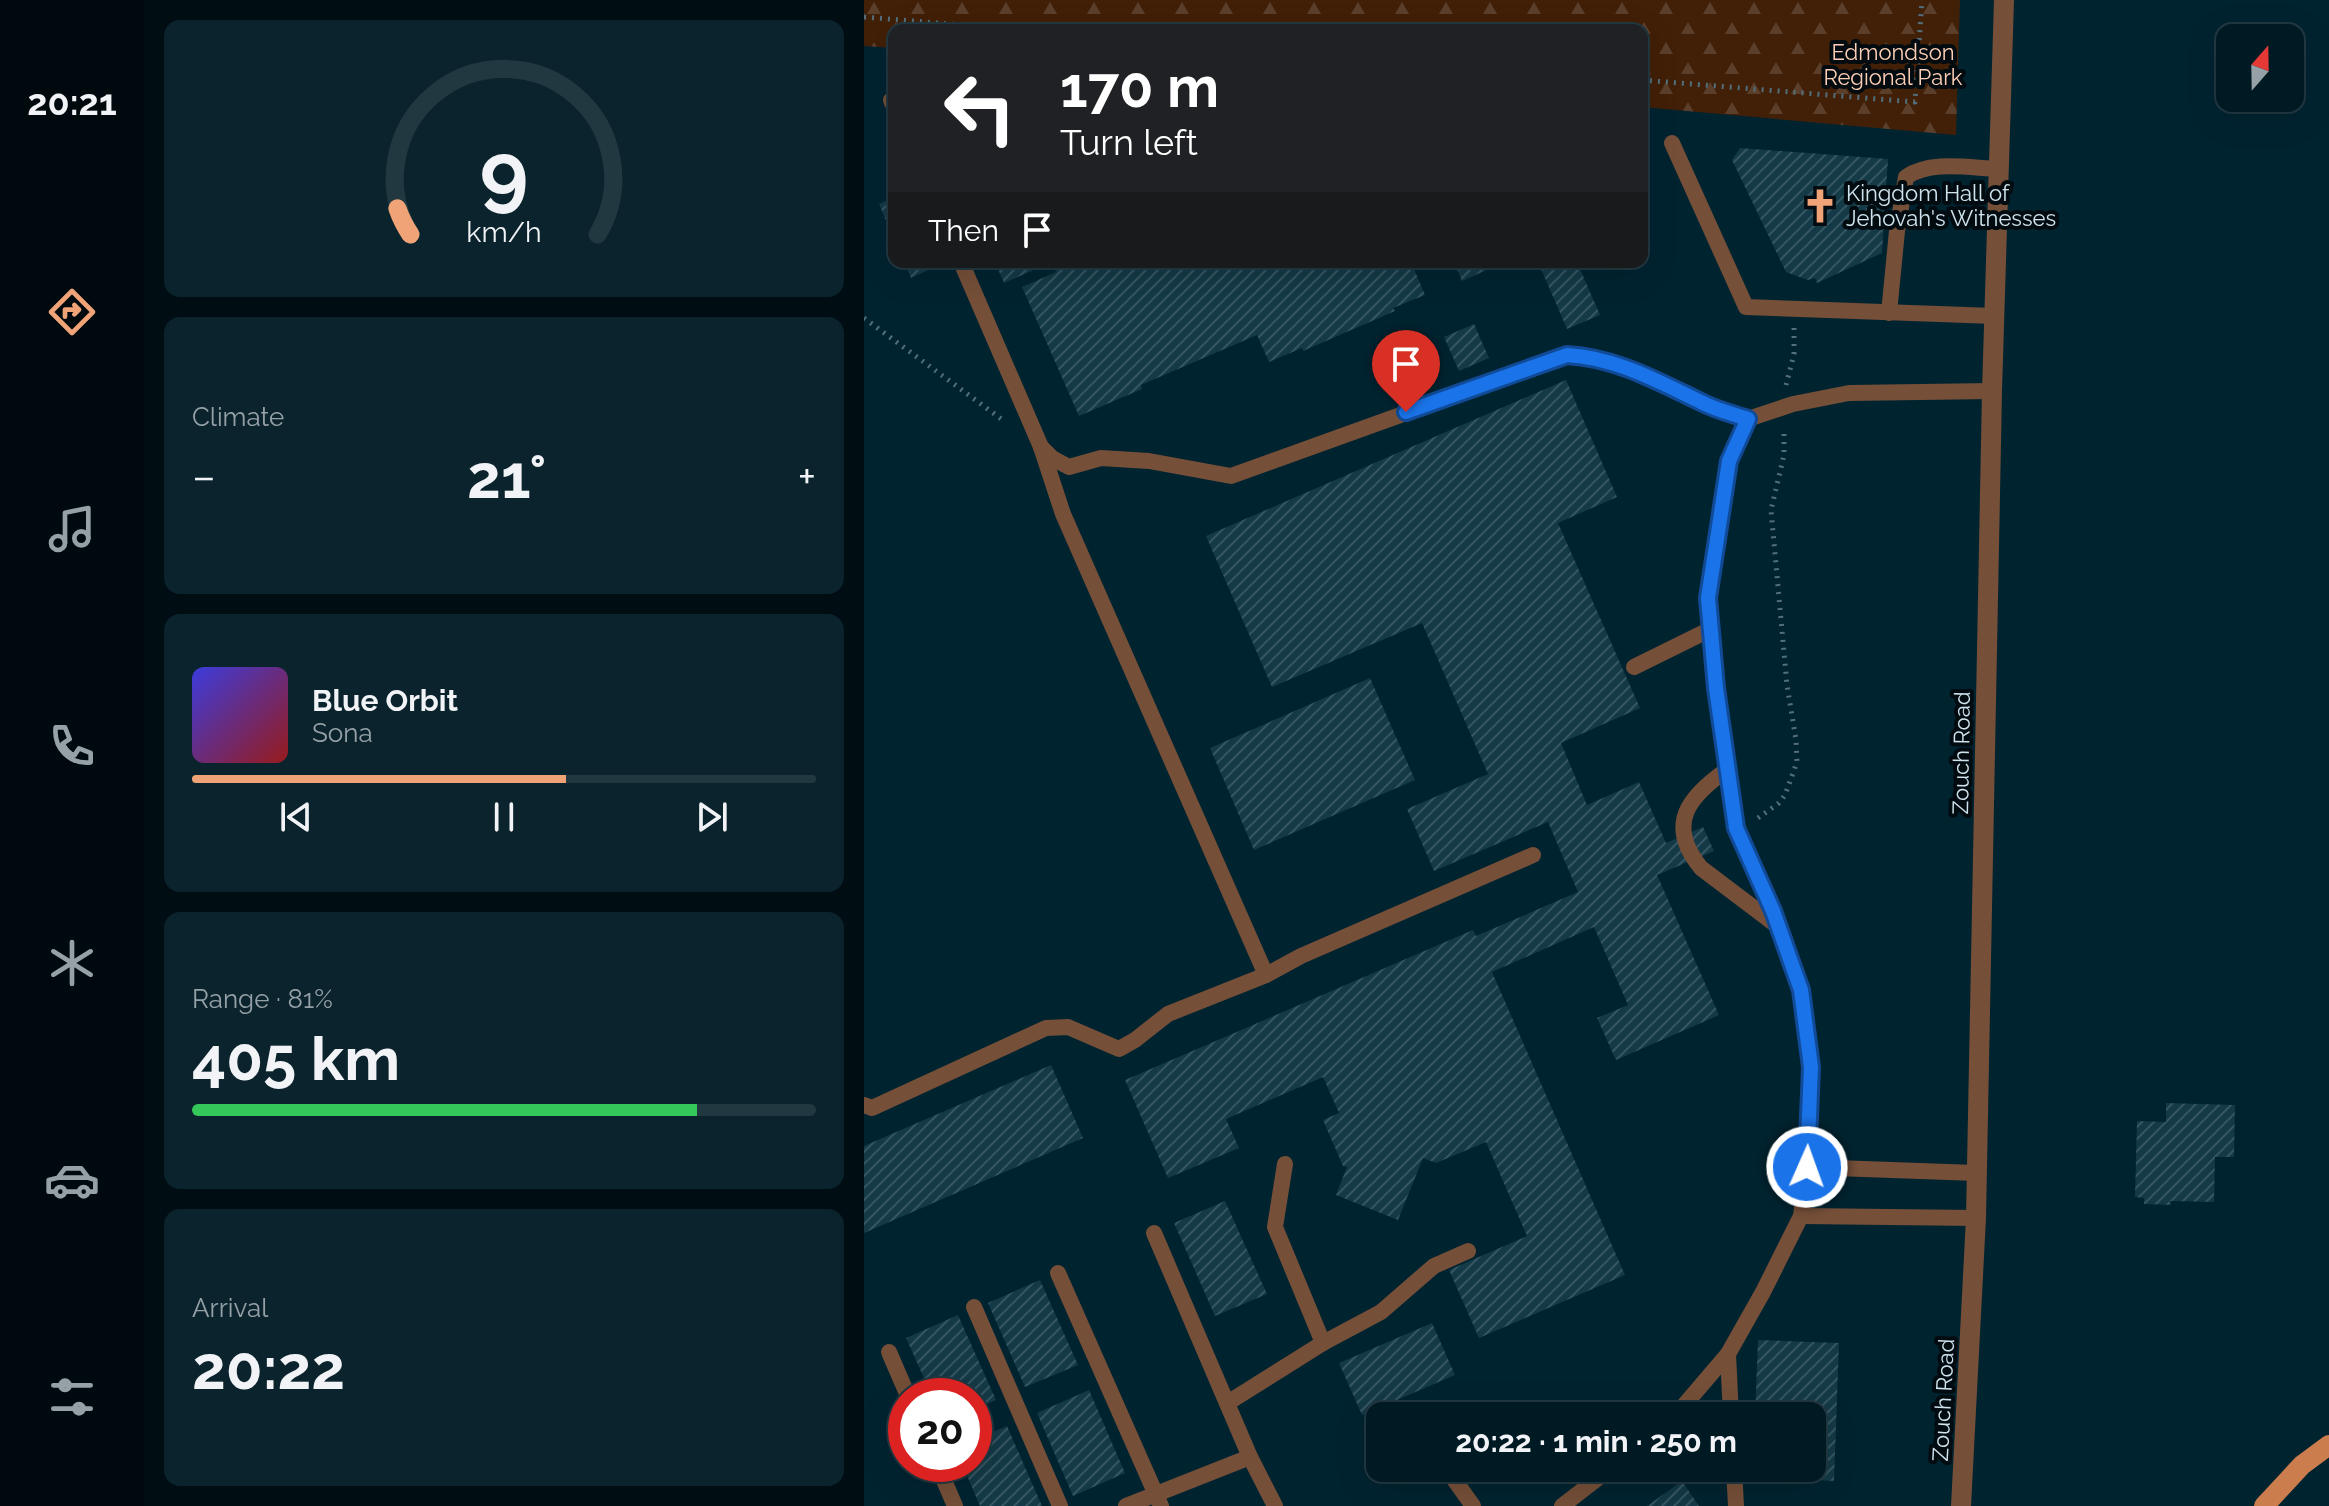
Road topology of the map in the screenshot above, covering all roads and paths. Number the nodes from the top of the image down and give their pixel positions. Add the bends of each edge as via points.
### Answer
1 (1922, 0) edge
2 (2004, 0) edge
3 (864, 17) edge
4 (950, 24) edge
5 (1648, 80) edge
6 (1672, 143) dead end
7 (1999, 169) junction
8 (964, 268) edge
9 (1794, 309) junction
10 (1889, 313) junction
11 (1994, 316) junction
12 (864, 318) edge
13 (1992, 391) junction
14 (1785, 406) junction
15 (1748, 419) junction
16 (1041, 447) junction
17 (1711, 629) junction
18 (1634, 667) dead end
19 (1728, 769) junction
20 (1736, 828) junction
21 (1533, 855) dead end
22 (1779, 928) junction
23 (1266, 975) junction
24 (864, 1105) edge
25 (1285, 1164) dead end
26 (1807, 1167) junction
27 (1976, 1173) junction
28 (1801, 1216) junction
29 (1976, 1218) junction
30 (1154, 1233) dead end
31 (1468, 1251) dead end
32 (1058, 1273) dead end
33 (974, 1307) dead end
34 (1323, 1343) junction
35 (889, 1352) dead end
36 (1728, 1354) junction
37 (900, 1378) edge
38 (1229, 1402) junction
39 (1687, 1402) edge
40 (1730, 1402) edge
41 (2329, 1445) edge
42 (1250, 1457) junction
43 (945, 1482) edge
44 (1456, 1482) edge
45 (1593, 1482) edge
46 (1735, 1482) edge
47 (1159, 1500) edge
48 (955, 1506) edge
49 (1060, 1506) edge
50 (1126, 1506) edge
51 (1275, 1506) edge
52 (1473, 1506) edge
53 (1562, 1506) edge
54 (1736, 1506) edge
55 (1961, 1506) edge
56 (2264, 1506) edge

1 - 5 path via 1915,102
2 - 7 street, Zouch Road
3 - 4 path
6 - 9 lane via 1746,307
7 - 10 lane via 1917,169 1906,177
7 - 11 street, Zouch Road
8 - 16 lane
9 - 10 lane
9 - 14 path via 1794,354
10 - 11 lane
11 - 13 street, Zouch Road
12 - 16 path
13 - 14 lane via 1849,393
13 - 27 street, Zouch Road
14 - 15 lane
14 - 20 path via 1784,455 1771,510 1797,762 1779,803
15 - 16 lane via 1704,404 1651,376 1567,355 1231,476 1101,458 1069,467
15 - 17 lane via 1729,461 1708,598
16 - 23 lane via 1063,514
17 - 18 lane
17 - 19 lane
19 - 20 lane
19 - 22 lane via 1690,802 1684,836 1701,868
20 - 22 lane
21 - 23 lane
22 - 26 lane via 1801,990 1811,1067
23 - 24 lane via 1168,1014 1119,1049 1068,1027 1046,1028 872,1108
25 - 34 lane via 1275,1227
26 - 27 lane
26 - 28 lane
27 - 29 street, Zouch Road
28 - 29 lane
28 - 36 lane
29 - 55 street, Zouch Road
30 - 38 lane
31 - 34 lane via 1434,1266 1381,1312
32 - 47 lane
33 - 49 lane
34 - 38 lane
35 - 37 lane
36 - 39 lane
36 - 40 lane
38 - 42 lane
41 - 56 main road
42 - 47 lane
42 - 51 lane
43 - 48 lane
44 - 52 lane
45 - 53 lane
46 - 54 lane
47 - 50 lane

